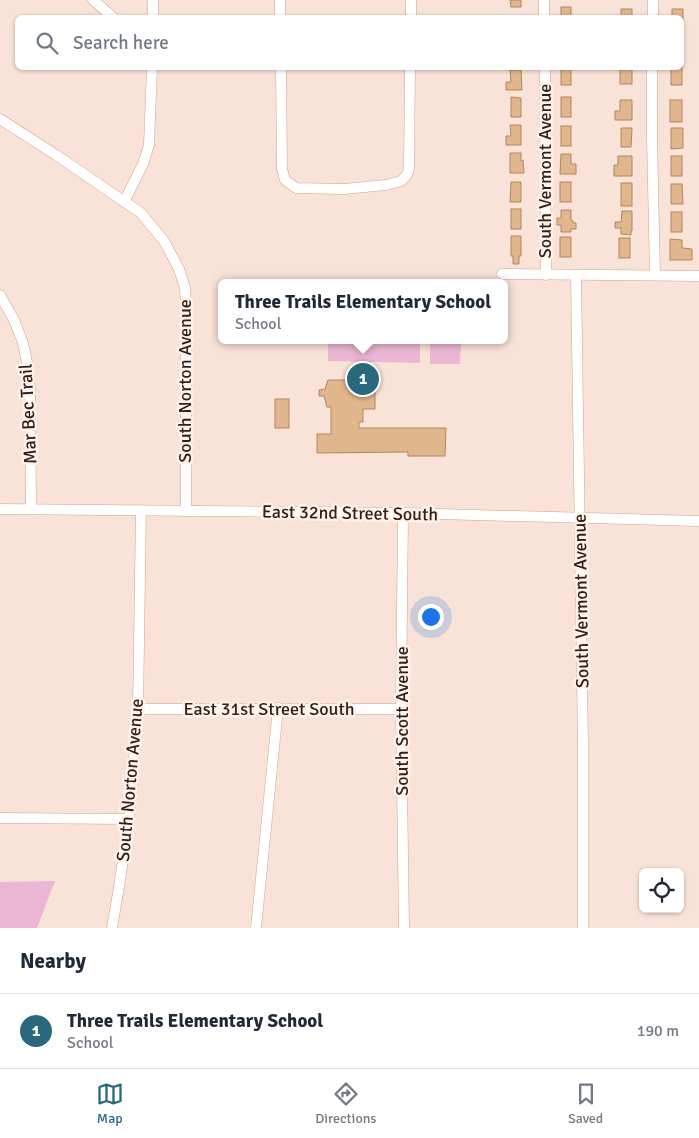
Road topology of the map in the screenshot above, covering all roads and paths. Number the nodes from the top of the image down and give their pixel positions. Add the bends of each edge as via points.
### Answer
1 (93, 0) edge
2 (153, 0) edge
3 (280, 0) edge
4 (411, 0) edge
5 (544, 0) edge
6 (653, 0) edge
7 (110, 15) edge
8 (153, 15) edge
9 (280, 15) edge
10 (411, 15) edge
11 (544, 15) edge
12 (653, 15) edge
13 (152, 70) edge
14 (281, 70) edge
15 (410, 70) edge
16 (544, 70) edge
17 (652, 70) edge
18 (0, 120) edge
19 (124, 202) junction
20 (502, 274) dead end
21 (546, 275) junction
22 (576, 275) junction
23 (654, 275) junction
24 (699, 276) edge
25 (0, 295) edge
26 (0, 509) edge
27 (31, 509) junction
28 (142, 510) junction
29 (186, 511) junction
30 (403, 514) junction
31 (580, 518) junction
32 (699, 521) edge
33 (138, 708) junction
34 (278, 708) junction
35 (401, 709) junction
36 (0, 818) edge
37 (129, 818) junction
38 (112, 928) edge
39 (256, 928) edge
40 (404, 928) edge
41 (583, 928) edge

1 - 7 street
2 - 8 street
3 - 9 street
4 - 10 street
5 - 11 street
6 - 12 street
13 - 19 street via 149,145
14 - 15 street via 282,169 285,180 296,188 344,189 401,182 407,175
16 - 21 street, South Vermont Avenue
17 - 23 street
18 - 19 street, South Norton Avenue
19 - 29 street, South Norton Avenue via 141,213 164,241 184,288
20 - 21 street
21 - 22 street
22 - 23 street
22 - 31 street, South Vermont Avenue
23 - 24 street
25 - 27 street, Mar Bec Trail via 14,320 27,362
26 - 27 street, East 32nd Street South
27 - 28 street, East 32nd Street South
28 - 29 street, East 32nd Street South
28 - 33 street, South Norton Avenue
29 - 30 street, East 32nd Street South
30 - 31 street, East 32nd Street South
30 - 35 street, South Scott Avenue
31 - 32 street, East 32nd Street South
31 - 41 street, South Vermont Avenue
33 - 34 street, East 31st Street South
33 - 37 street, South Norton Avenue
34 - 35 street, East 31st Street South
34 - 39 street
35 - 40 street, South Scott Avenue
36 - 37 street
37 - 38 street, South Norton Avenue

